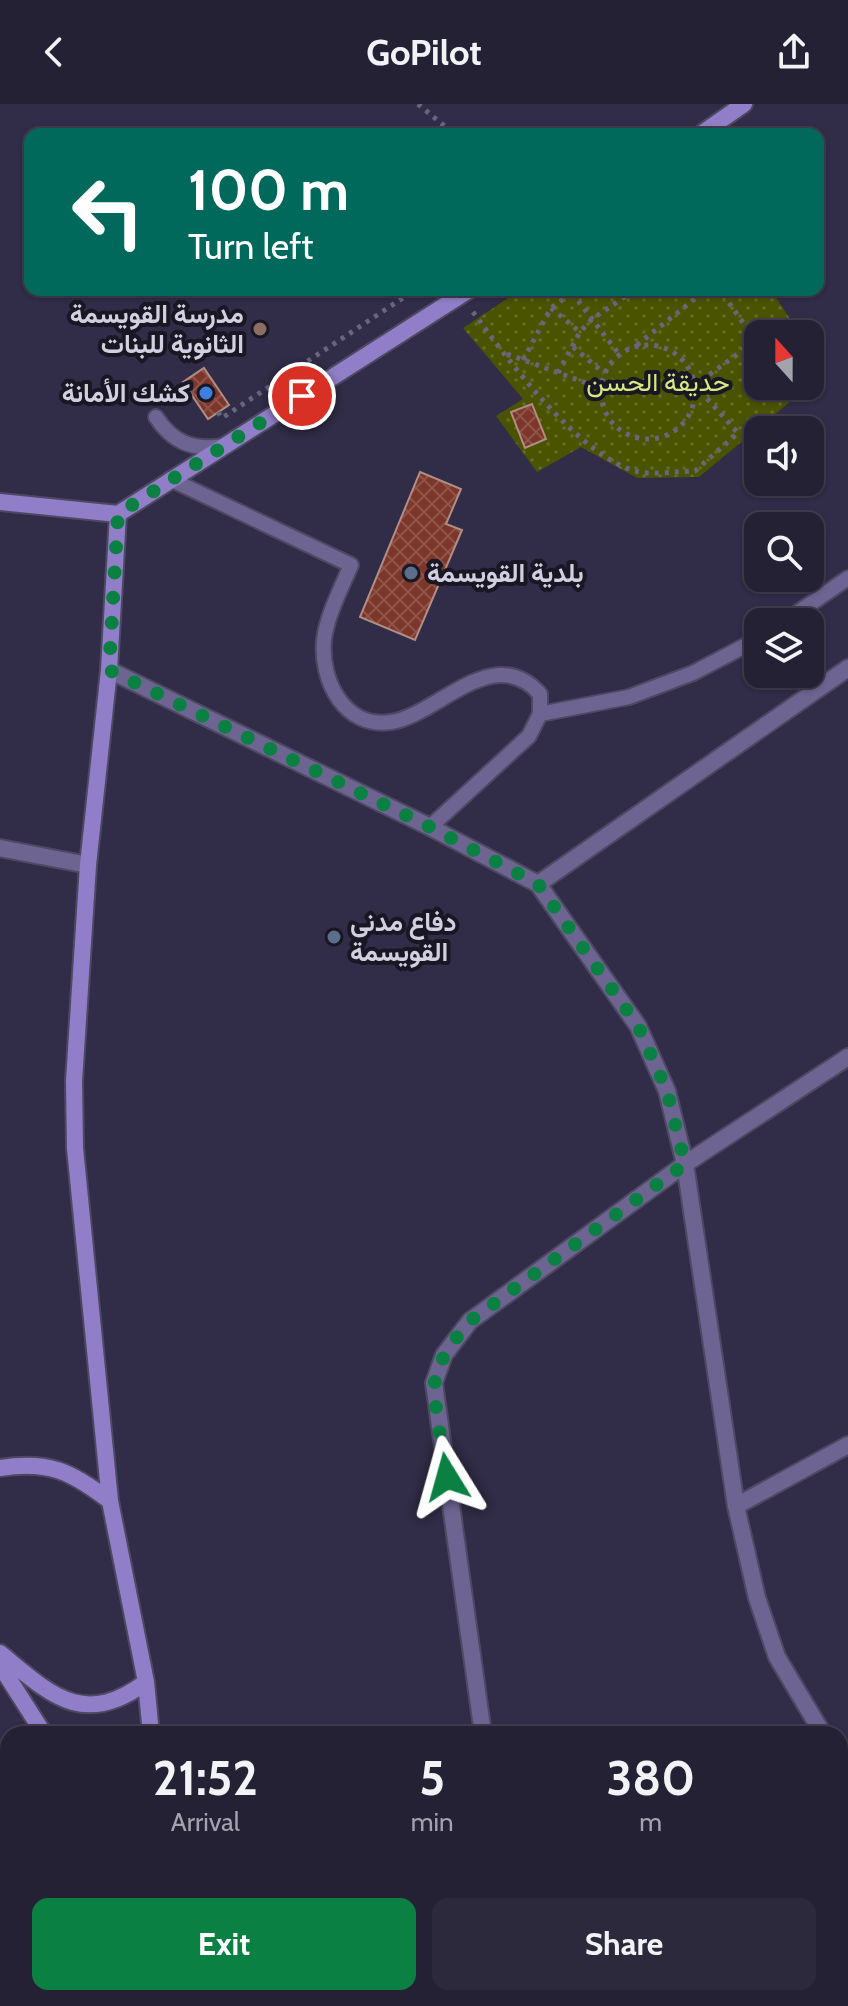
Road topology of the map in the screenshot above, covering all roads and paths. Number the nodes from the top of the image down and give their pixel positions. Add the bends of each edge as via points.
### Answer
1 (418, 104) edge
2 (744, 104) edge
3 (447, 128) edge
4 (710, 128) edge
5 (406, 296) edge
6 (460, 296) edge
7 (467, 296) edge
8 (568, 296) edge
9 (577, 296) edge
10 (626, 296) edge
11 (698, 296) edge
12 (724, 296) edge
13 (551, 308) junction
14 (592, 319) junction
15 (580, 332) junction
16 (636, 346) junction
17 (573, 347) junction
18 (505, 354) junction
19 (619, 354) junction
20 (523, 360) junction
21 (558, 373) junction
22 (604, 373) junction
23 (695, 385) junction
24 (600, 388) junction
25 (218, 412) dead end
26 (156, 417) dead end
27 (223, 446) junction
28 (170, 479) junction
29 (0, 502) edge
30 (118, 514) junction
31 (848, 578) edge
32 (804, 608) edge
33 (744, 646) edge
34 (848, 668) edge
35 (109, 670) junction
36 (540, 714) junction
37 (430, 827) junction
38 (0, 848) edge
39 (88, 865) junction
40 (538, 884) junction
41 (848, 1057) edge
42 (685, 1164) junction
43 (848, 1445) edge
44 (0, 1468) edge
45 (110, 1501) junction
46 (736, 1506) junction
47 (0, 1653) edge
48 (0, 1665) edge
49 (146, 1682) junction
50 (39, 1726) edge
51 (150, 1726) edge
52 (482, 1726) edge
53 (818, 1726) edge

1 - 3 path
2 - 4 main road
5 - 25 path via 222,418
6 - 27 main road
7 - 18 path
8 - 13 path
9 - 14 path
10 - 14 path
11 - 16 path
12 - 23 path via 756,341
13 - 15 path
13 - 20 path
14 - 15 path
14 - 19 path
15 - 17 path
16 - 19 path
16 - 23 path via 667,349 690,370
17 - 21 path
17 - 22 path
18 - 20 path
18 - 23 path via 567,428 608,459 639,472 695,471 738,433
19 - 22 path
20 - 21 path
21 - 24 path
22 - 24 path
23 - 24 path via 689,416 665,436 649,439 619,430 608,418
26 - 27 lane via 182,444
27 - 28 main road
28 - 30 main road
28 - 36 lane via 351,565 324,641 331,687 356,717 394,722 458,688 502,675 532,684 540,694
29 - 30 main road
30 - 35 main road
31 - 32 lane
33 - 36 lane via 629,697
34 - 40 street
35 - 37 street
35 - 39 main road
36 - 37 lane via 529,736
37 - 40 street
38 - 39 street
39 - 45 main road via 74,1081 75,1148
40 - 42 street via 638,1026 667,1091
41 - 42 street
42 - 46 street
42 - 52 street via 470,1321 444,1355 434,1383
43 - 46 street
44 - 45 main road via 28,1463 57,1468
45 - 49 main road
46 - 53 street via 777,1657
47 - 49 main road via 59,1698 81,1704 126,1697
48 - 50 main road
49 - 51 main road

